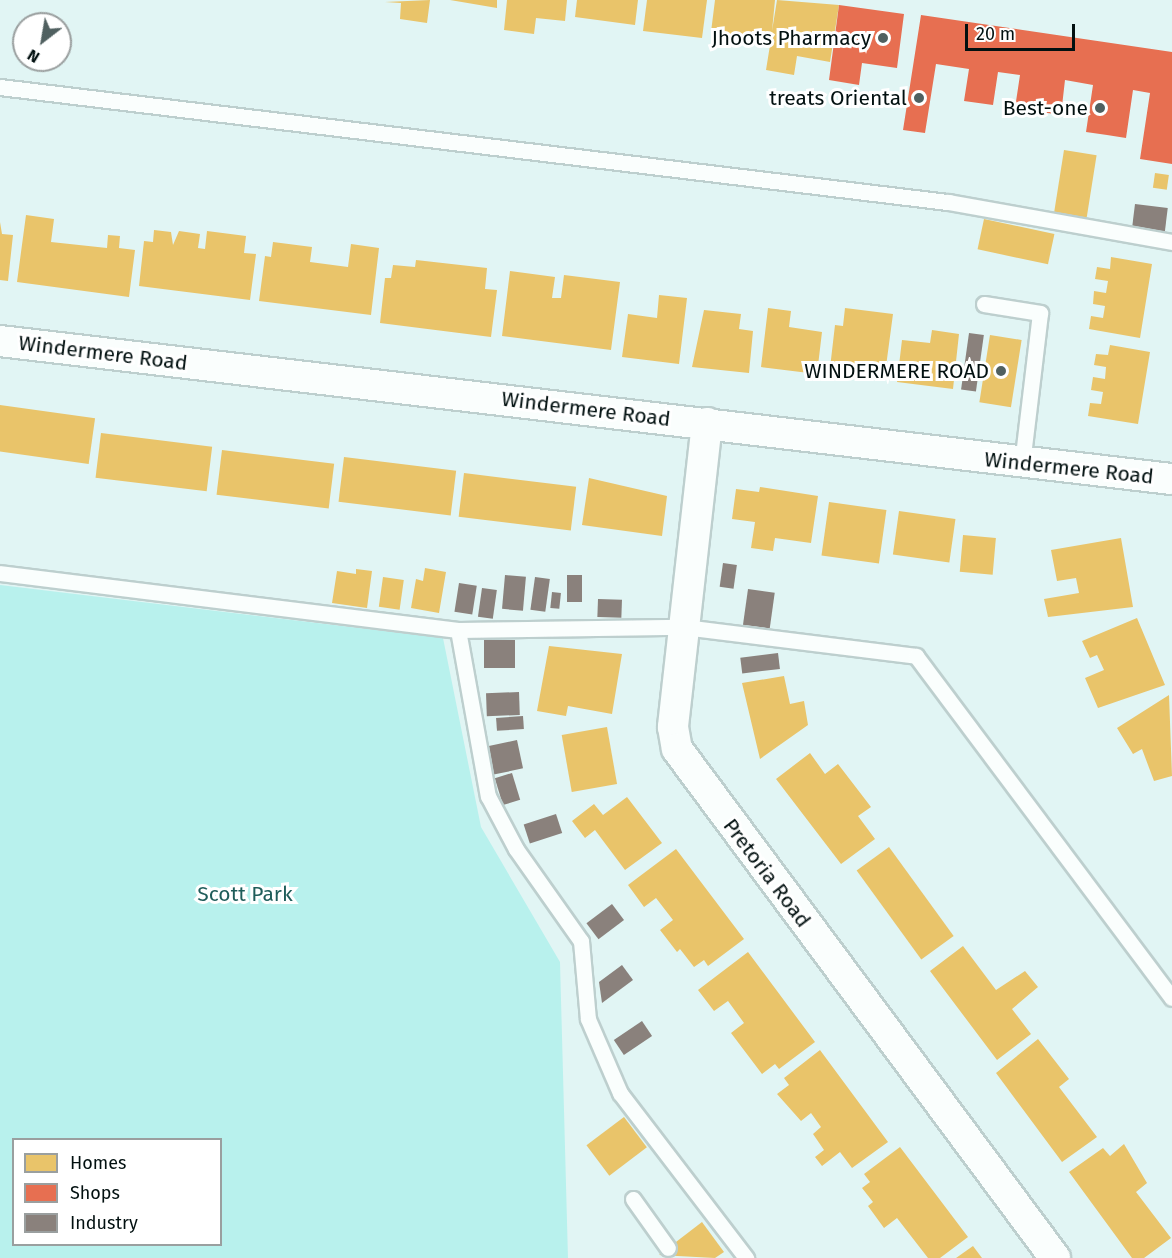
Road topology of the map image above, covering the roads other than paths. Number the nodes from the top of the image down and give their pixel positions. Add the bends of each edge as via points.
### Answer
1 (0, 87) edge
2 (1172, 242) edge
3 (984, 304) dead end
4 (0, 340) edge
5 (706, 423) junction
6 (1022, 464) junction
7 (1172, 479) edge
8 (0, 573) edge
9 (684, 627) junction
10 (458, 630) junction
11 (1172, 998) edge
12 (633, 1199) dead end
13 (668, 1248) dead end
14 (746, 1258) edge
15 (1055, 1258) edge

1 - 2 lane via 948,202
3 - 6 lane via 1041,313
4 - 5 street, Windermere Road
5 - 6 street, Windermere Road
5 - 9 street, Pretoria Road
6 - 7 street, Windermere Road
8 - 10 lane
9 - 10 lane
9 - 11 lane via 916,656
9 - 15 street, Pretoria Road via 673,727 677,749
10 - 14 lane via 488,796 516,849 581,941 588,1019 620,1093
12 - 13 lane

